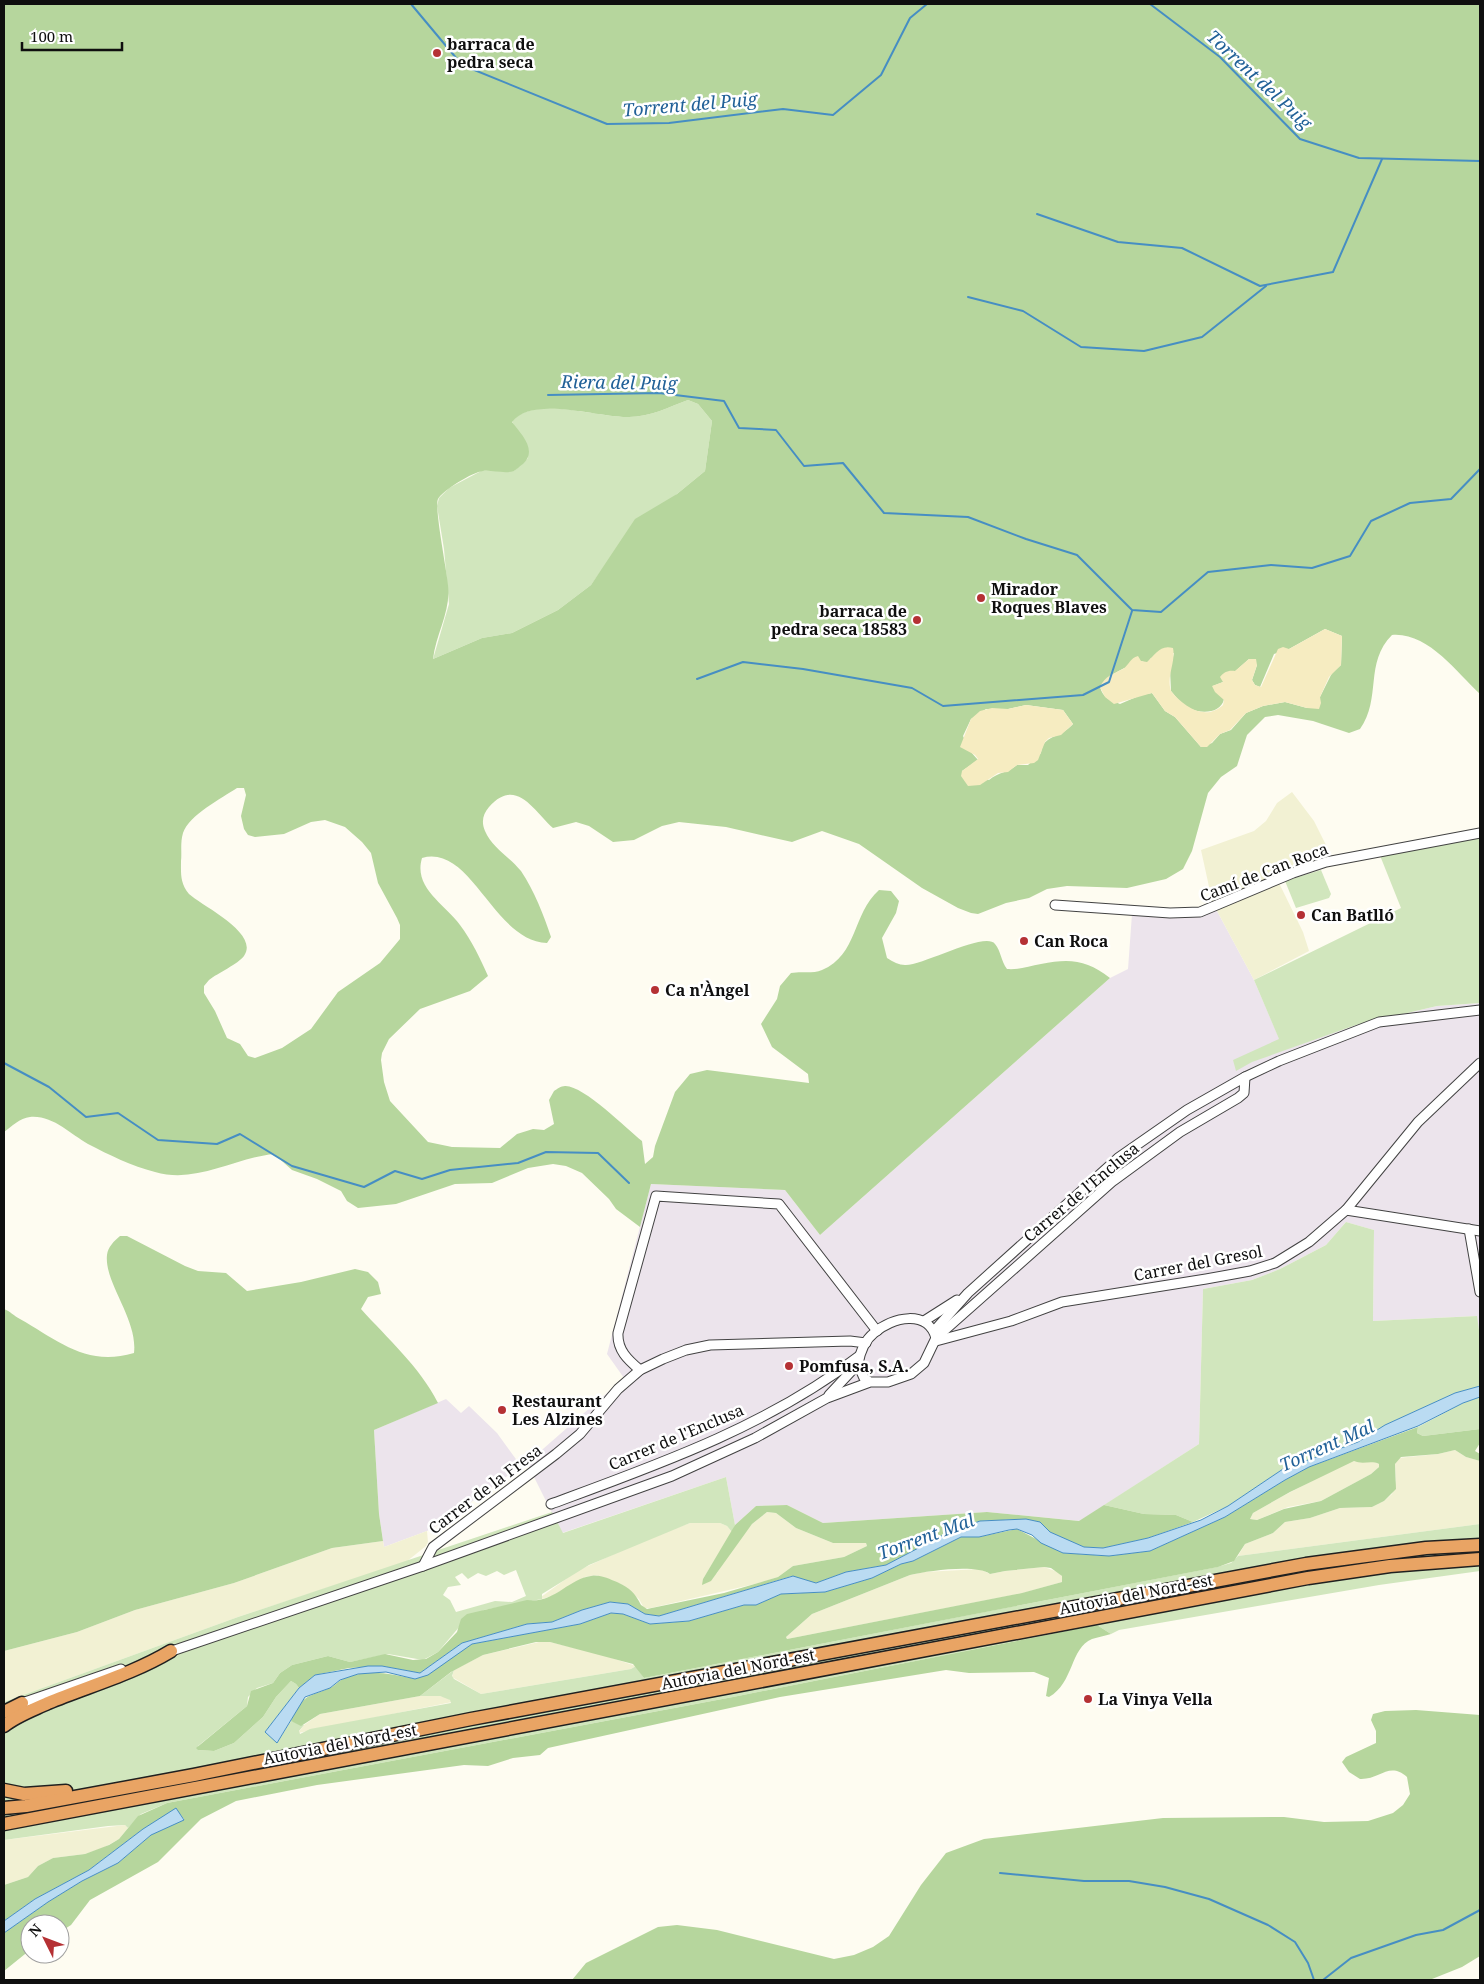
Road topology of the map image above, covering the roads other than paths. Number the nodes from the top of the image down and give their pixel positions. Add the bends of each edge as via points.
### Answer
1 (1480, 833) edge
2 (1055, 905) dead end
3 (1478, 1011) edge
4 (1480, 1063) edge
5 (1245, 1077) junction
6 (1346, 1210) junction
7 (1469, 1229) junction
8 (1480, 1231) edge
9 (1480, 1292) edge
10 (968, 1293) junction
11 (924, 1321) junction
12 (876, 1331) junction
13 (935, 1337) junction
14 (866, 1343) junction
15 (858, 1360) junction
16 (640, 1370) junction
17 (870, 1382) junction
18 (827, 1398) junction
19 (551, 1504) dead end
20 (1480, 1545) edge
21 (1480, 1559) edge
22 (423, 1566) junction
23 (171, 1652) junction
24 (22, 1703) joint
25 (4, 1711) edge
26 (4, 1726) edge
27 (4, 1790) edge
28 (93, 1792) junction
29 (4, 1808) edge
30 (4, 1824) edge

1 - 2 street, Camí de Can Roca via 1326,862 1200,912
3 - 5 street via 1379,1022
4 - 6 street, Carrer del Gresol via 1418,1122
5 - 10 street via 1187,1110 1118,1158
5 - 13 street, Carrer de l'Enclusa via 1244,1093 1180,1132 1113,1181
6 - 7 street
6 - 13 street, Carrer del Gresol via 1309,1242 1275,1263 1250,1271 1062,1302 1011,1320
7 - 8 street
7 - 9 street
10 - 11 street
10 - 13 street
11 - 12 street via 906,1319
11 - 13 street
12 - 14 street
12 - 16 street via 779,1204 656,1196 618,1333 622,1352
13 - 17 street via 924,1363 912,1374 888,1382
14 - 15 street
14 - 16 street, Carrer de la Fresa via 710,1345 686,1350
15 - 17 street via 864,1378
15 - 18 street
15 - 19 street, Carrer de l'Enclusa via 717,1440
16 - 22 street, Carrer de la Fresa via 618,1389 580,1434 433,1548
17 - 18 street
18 - 22 street via 755,1438 672,1476
20 - 28 highway, Autovia del Nord-est via 1426,1548 1306,1564
21 - 30 highway, Autovia del Nord-est via 1390,1566 1308,1578
22 - 23 street
23 - 24 street
23 - 26 highway via 148,1665 28,1712
24 - 25 highway
27 - 28 highway via 24,1794
28 - 29 highway, Autovia del Nord-est

